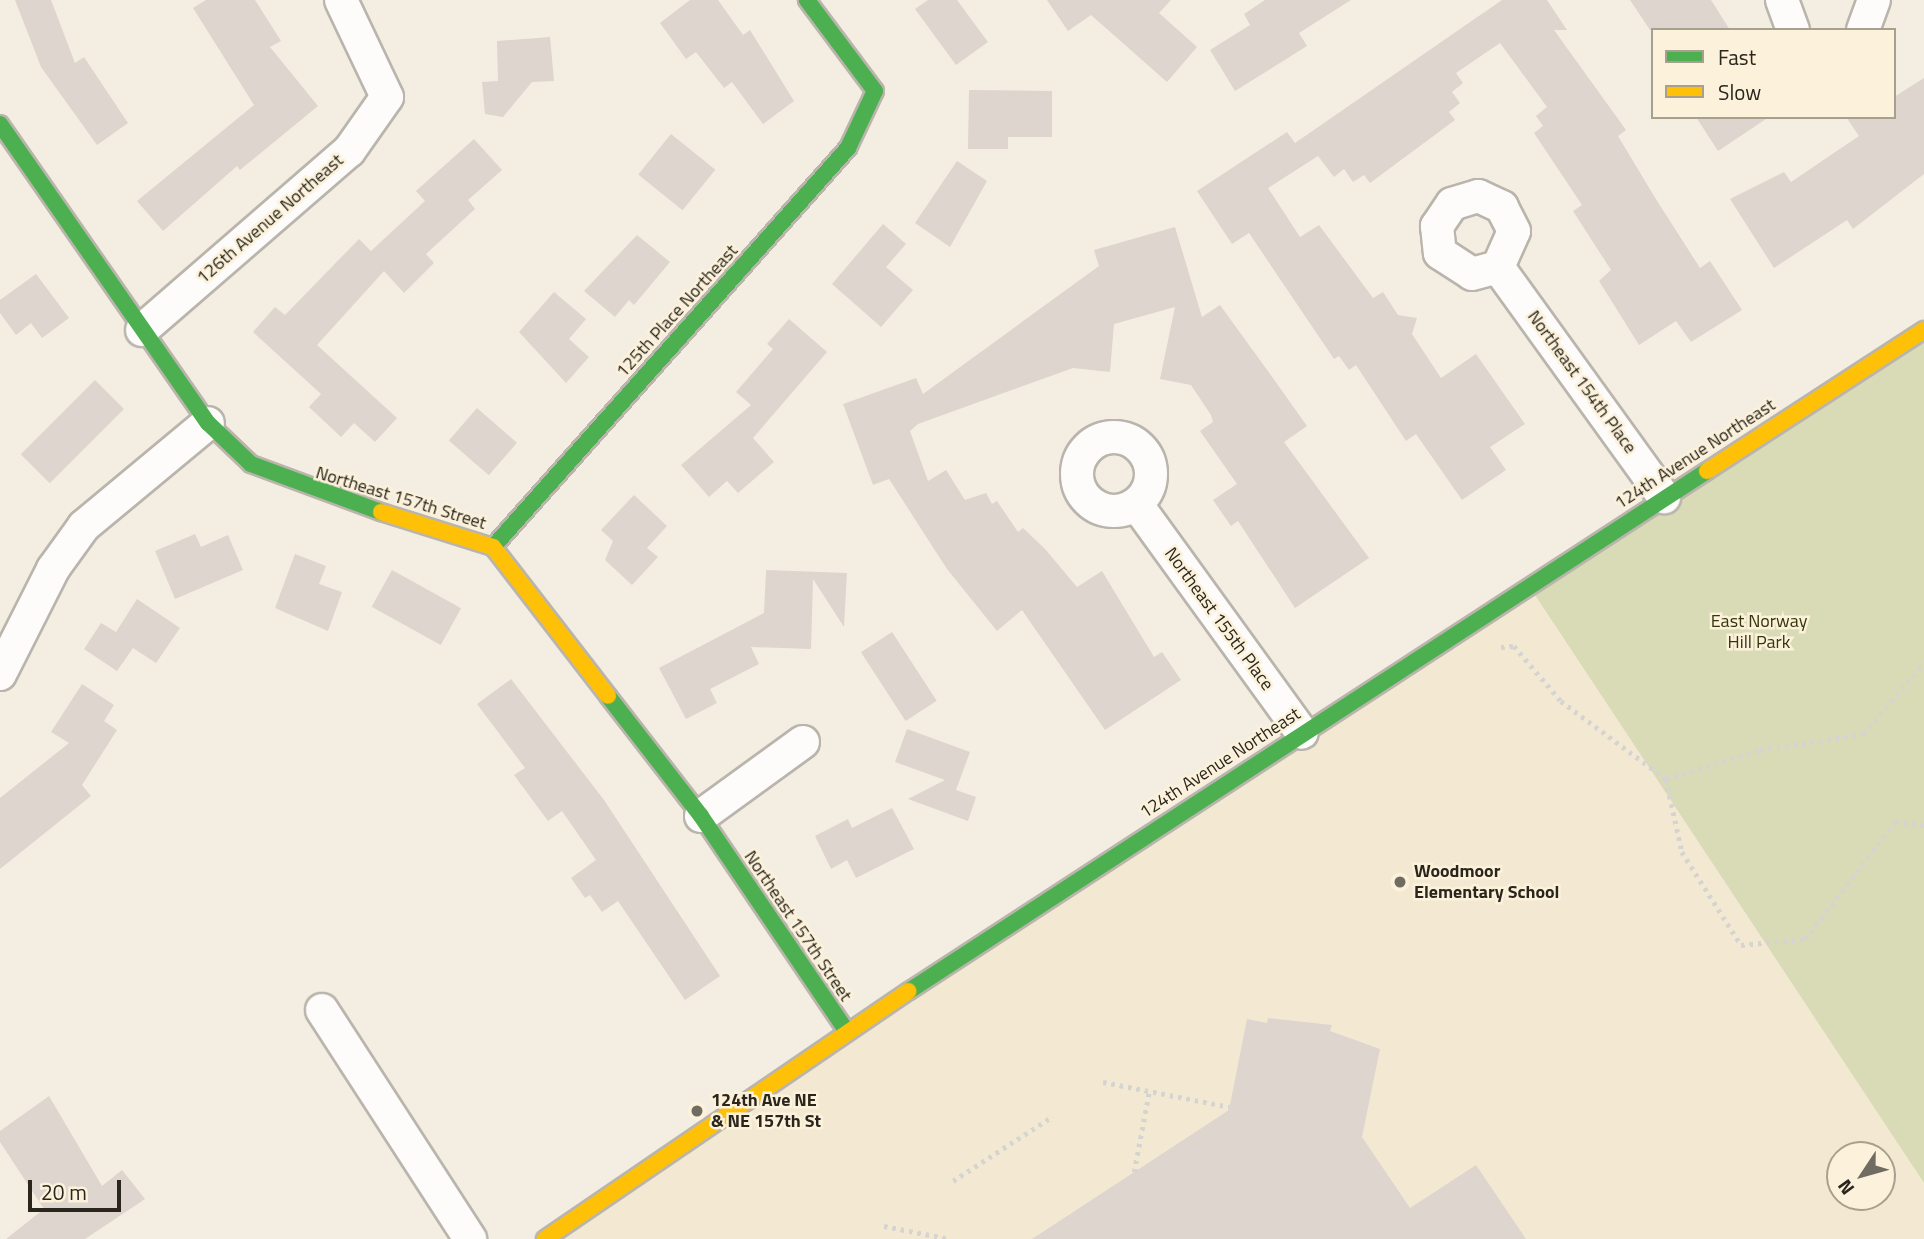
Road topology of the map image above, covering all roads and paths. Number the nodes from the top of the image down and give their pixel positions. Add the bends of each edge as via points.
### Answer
1 (341, 0) edge
2 (807, 0) edge
3 (1782, 0) edge
4 (1874, 0) edge
5 (1792, 28) edge
6 (1864, 28) edge
7 (0, 124) edge
8 (1498, 267) dead end
9 (142, 330) junction
10 (1924, 330) edge
11 (208, 423) junction
12 (1664, 497) junction
13 (1137, 505) dead end
14 (493, 547) junction
15 (1488, 649) dead end
16 (1924, 663) edge
17 (0, 674) edge
18 (1302, 733) junction
19 (803, 742) dead end
20 (1666, 779) junction
21 (701, 816) junction
22 (1924, 825) edge
23 (322, 1010) dead end
24 (847, 1032) junction
25 (1103, 1082) dead end
26 (1149, 1092) junction
27 (1230, 1107) dead end
28 (1053, 1116) dead end
29 (1134, 1172) dead end
30 (953, 1181) dead end
31 (884, 1226) dead end
32 (950, 1238) edge
33 (470, 1239) edge
34 (545, 1239) edge

1 - 9 street, 126th Avenue Northeast via 387,97 349,151
2 - 14 street, 125th Place Northeast via 875,91 848,148
3 - 5 street
4 - 6 street
7 - 9 street, Northeast 157th Street
8 - 12 street, Northeast 154th Place
9 - 11 street, Northeast 157th Street
10 - 12 street, 124th Avenue Northeast
11 - 14 street, Northeast 157th Street via 251,464 298,486
11 - 17 street via 84,526 53,569
12 - 18 street, 124th Avenue Northeast
13 - 18 street, Northeast 155th Place
14 - 21 street, Northeast 157th Street
15 - 20 path via 1514,646 1561,701
16 - 20 path via 1863,734 1760,750
18 - 24 street, 124th Avenue Northeast
19 - 21 street
20 - 22 path via 1682,852 1741,945 1805,939 1895,822
21 - 24 street, Northeast 157th Street
23 - 33 street
24 - 34 street, 124th Avenue Northeast
25 - 26 path
26 - 27 path
26 - 29 path
28 - 30 path
31 - 32 path

